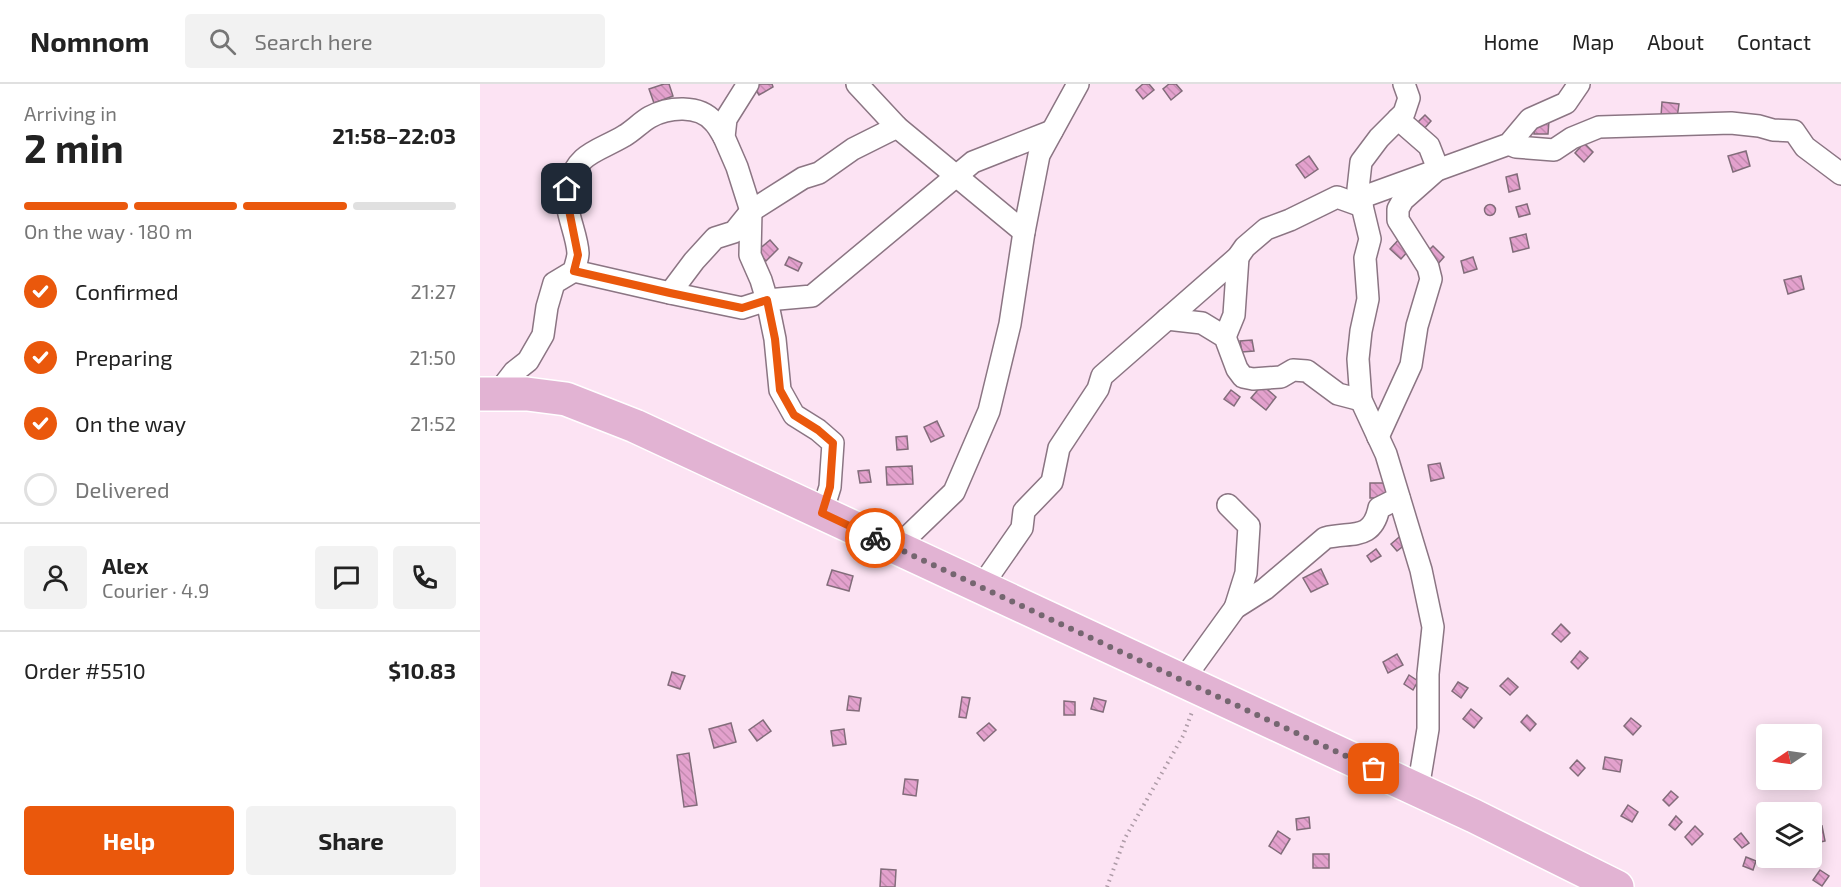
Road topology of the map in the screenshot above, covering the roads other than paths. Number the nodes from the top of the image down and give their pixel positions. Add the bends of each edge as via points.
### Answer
1 (748, 84) edge
2 (857, 84) edge
3 (1078, 84) edge
4 (1404, 84) edge
5 (1579, 84) edge
6 (1398, 119) junction
7 (897, 127) junction
8 (1052, 131) junction
9 (724, 137) junction
10 (1509, 144) junction
11 (1438, 169) junction
12 (1841, 174) edge
13 (957, 177) junction
14 (1361, 202) junction
15 (751, 211) junction
16 (1023, 232) junction
17 (1238, 257) junction
18 (574, 271) junction
19 (670, 293) junction
20 (767, 300) junction
21 (1167, 319) junction
22 (1225, 337) junction
23 (489, 394) edge
24 (1361, 400) junction
25 (1378, 437) junction
26 (1399, 498) junction
27 (1228, 505) dead end
28 (822, 513) junction
29 (896, 548) junction
30 (981, 587) junction
31 (1235, 608) junction
32 (1192, 684) junction
33 (1418, 789) junction
34 (1617, 887) edge

1 - 9 street via 726,119
2 - 7 street
3 - 8 street
4 - 6 street via 1409,98
5 - 10 street via 1566,103 1530,119
6 - 11 street via 1429,146
6 - 14 street via 1361,162
7 - 13 street
7 - 15 street
8 - 13 street via 973,162
8 - 16 street via 1039,155
9 - 15 street
9 - 18 street via 704,113 666,110 583,158 567,189 578,255
10 - 11 street
10 - 12 street via 1554,150 1599,127 1731,123 1794,131 1805,147
11 - 14 street
11 - 25 street via 1398,209 1398,220 1428,267 1431,279 1411,365
13 - 16 street
13 - 20 street via 812,296
14 - 17 street via 1337,197 1266,229
14 - 24 street via 1370,239 1365,258 1368,299 1358,359
15 - 19 street via 734,232 715,238
15 - 20 street via 750,255
16 - 29 street via 1010,324 989,411 954,492
17 - 21 street
17 - 22 street via 1234,315
18 - 19 street
18 - 23 street via 554,283 543,335 528,361
19 - 20 street via 742,308
20 - 28 street via 780,390 794,415 833,443 830,487
21 - 22 street via 1202,323
21 - 30 street via 1102,376 1098,389 1059,448 1052,482 1024,511 1022,528
22 - 24 street via 1243,377 1281,377 1293,370 1307,371 1338,394
23 - 28 main road via 566,399 635,426
24 - 25 street
25 - 26 street
26 - 31 street via 1379,508 1377,519 1367,530 1325,538 1265,589
26 - 33 street via 1433,627 1428,729
27 - 31 street via 1249,526 1246,573
28 - 29 main road
29 - 30 main road
30 - 32 main road
31 - 32 street
32 - 33 main road
33 - 34 main road

